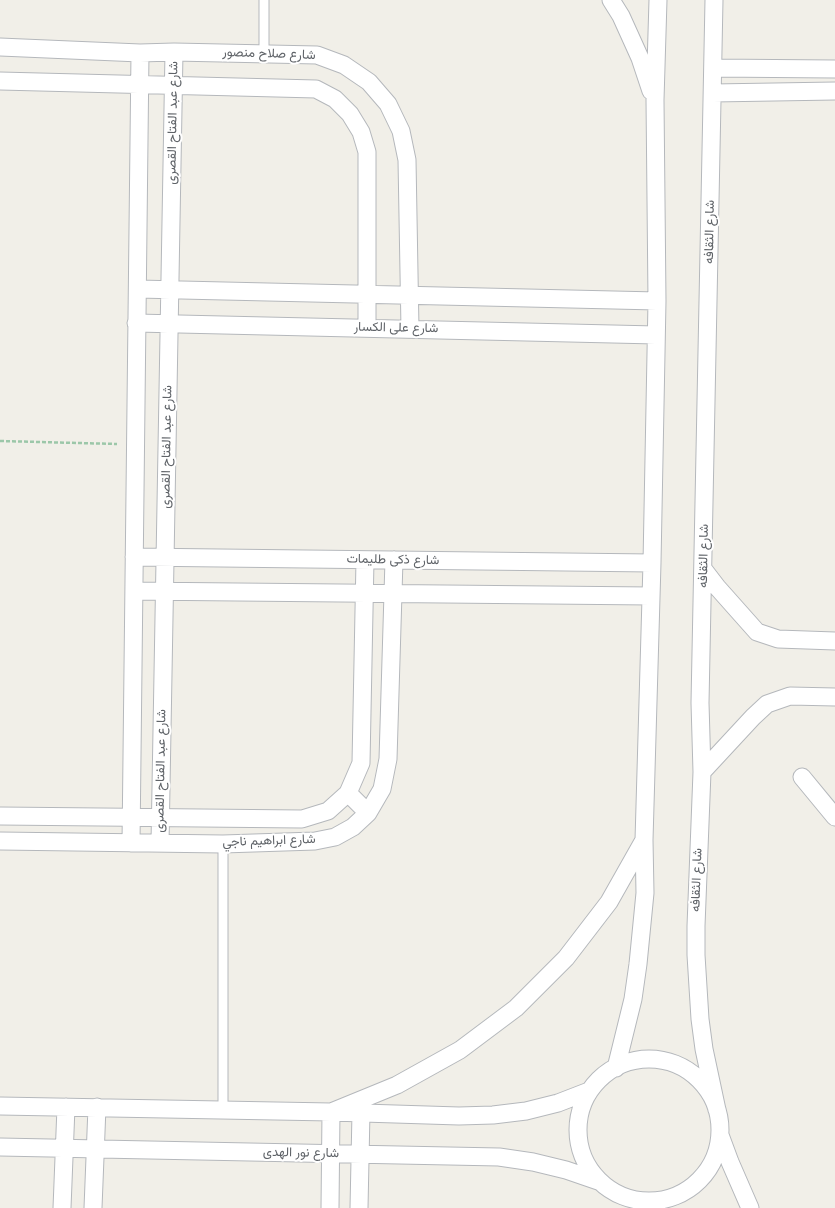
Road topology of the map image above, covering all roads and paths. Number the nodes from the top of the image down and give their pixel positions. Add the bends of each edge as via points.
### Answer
1 (264, 0) edge
2 (611, 0) edge
3 (658, 0) edge
4 (714, 0) edge
5 (0, 47) edge
6 (174, 52) junction
7 (140, 53) junction
8 (264, 53) junction
9 (713, 68) junction
10 (835, 69) edge
11 (0, 82) edge
12 (140, 85) junction
13 (173, 86) junction
14 (835, 91) edge
15 (713, 93) junction
16 (655, 100) junction
17 (138, 289) junction
18 (170, 290) junction
19 (367, 294) junction
20 (409, 295) junction
21 (657, 301) junction
22 (136, 323) junction
23 (169, 323) junction
24 (367, 328) junction
25 (410, 329) junction
26 (656, 335) junction
27 (0, 441) edge
28 (135, 445) junction
29 (134, 557) junction
30 (165, 557) junction
31 (365, 560) junction
32 (394, 560) junction
33 (652, 563) junction
34 (704, 570) junction
35 (134, 591) junction
36 (164, 592) junction
37 (365, 593) junction
38 (393, 594) junction
39 (651, 596) junction
40 (835, 641) edge
41 (835, 697) edge
42 (702, 772) junction
43 (802, 778) dead end
44 (348, 793) junction
45 (368, 813) junction
46 (0, 816) edge
47 (131, 817) junction
48 (835, 817) edge
49 (160, 818) junction
50 (644, 840) junction
51 (0, 841) edge
52 (131, 843) junction
53 (160, 843) junction
54 (224, 844) junction
55 (616, 1068) junction
56 (589, 1091) junction
57 (0, 1106) edge
58 (66, 1107) junction
59 (96, 1107) junction
60 (223, 1110) junction
61 (717, 1110) junction
62 (331, 1112) junction
63 (361, 1112) junction
64 (720, 1135) junction
65 (0, 1146) edge
66 (64, 1148) junction
67 (95, 1148) junction
68 (331, 1154) junction
69 (360, 1154) junction
70 (598, 1181) junction
71 (629, 1199) junction
72 (62, 1208) edge
73 (93, 1208) edge
74 (330, 1208) edge
75 (359, 1208) edge
76 (648, 1208) edge
77 (750, 1208) edge

1 - 8 lane
2 - 16 street via 640,58
3 - 16 street
4 - 9 street, شارع الثقافه
5 - 7 street, شارع صلاح منصور
6 - 7 street, شارع صلاح منصور
6 - 8 street, شارع صلاح منصور
6 - 13 street, شارع عبد الفتاح القصرى
7 - 12 street
8 - 20 street, شارع صلاح منصور via 317,54 344,65 369,82 388,104 401,131 407,160
9 - 10 street
9 - 15 street, شارع الثقافه
11 - 12 street
12 - 13 street
12 - 17 street
13 - 18 street, شارع عبد الفتاح القصرى
13 - 19 street via 316,89 335,99 350,114 361,132 367,152
14 - 15 street
15 - 34 street, شارع الثقافه
16 - 21 street
17 - 18 street
17 - 22 street
18 - 19 street
18 - 23 street, شارع عبد الفتاح القصرى
19 - 20 street
19 - 24 street
20 - 21 street
20 - 25 street, شارع صلاح منصور
21 - 26 street
22 - 23 street, شارع على الكسار
22 - 28 street
23 - 24 street, شارع على الكسار
23 - 30 street, شارع عبد الفتاح القصرى
24 - 25 street, شارع على الكسار
25 - 26 street, شارع على الكسار
26 - 33 street
27 - 28 path
28 - 29 street
29 - 30 street, شارع ذكى طليمات
29 - 35 street
30 - 31 street, شارع ذكى طليمات
30 - 36 street, شارع عبد الفتاح القصرى
31 - 32 street, شارع ذكى طليمات
31 - 37 street, شارع ابراهيم ناجي
32 - 33 street, شارع ذكى طليمات
32 - 38 street, شارع ابراهيم ناجي
33 - 39 street
34 - 40 street via 757,632 778,639
34 - 42 street, شارع الثقافه via 700,703
35 - 36 street
35 - 47 street
36 - 37 street
36 - 49 street, شارع عبد الفتاح القصرى
37 - 38 street
37 - 44 street, شارع ابراهيم ناجي via 361,762
38 - 39 street
38 - 45 street, شارع ابراهيم ناجي via 388,758 382,789
39 - 50 street
41 - 42 street via 790,696 767,704
42 - 61 street, شارع الثقافه via 696,891 696,955 704,1049
43 - 48 street
44 - 45 street
44 - 49 street, شارع ابراهيم ناجي via 328,811 302,819
45 - 54 street, شارع ابراهيم ناجي via 353,827 335,837 315,841
46 - 47 street, شارع ابراهيم ناجي
47 - 49 street, شارع ابراهيم ناجي
47 - 52 street
49 - 53 street, شارع عبد الفتاح القصرى
50 - 55 street via 645,893 638,964 633,999
50 - 62 street via 609,902 590,927 566,958 516,1008 460,1050 398,1085
51 - 52 street, شارع ابراهيم ناجي
52 - 53 street, شارع ابراهيم ناجي
53 - 54 street, شارع ابراهيم ناجي
54 - 60 lane
55 - 56 street via 601,1078
55 - 61 street via 636,1060 656,1060 676,1065 694,1076 708,1091
56 - 63 street via 558,1103 526,1111 493,1115
56 - 70 street via 581,1108 577,1127 579,1147 586,1165
57 - 58 street
58 - 59 street
58 - 66 street
59 - 60 street
59 - 67 street
60 - 62 street
61 - 64 street
62 - 63 street
62 - 68 street
63 - 69 street
64 - 71 street via 715,1156 704,1175 688,1190 668,1199
64 - 77 street
65 - 66 street, شارع نور الهدى
66 - 67 street, شارع نور الهدى
66 - 72 street
67 - 68 street, شارع نور الهدى
67 - 73 street
68 - 69 street, شارع نور الهدى
68 - 74 street
69 - 70 street, شارع نور الهدى via 499,1157 533,1162
69 - 75 street
70 - 71 street via 612,1192
71 - 76 street

